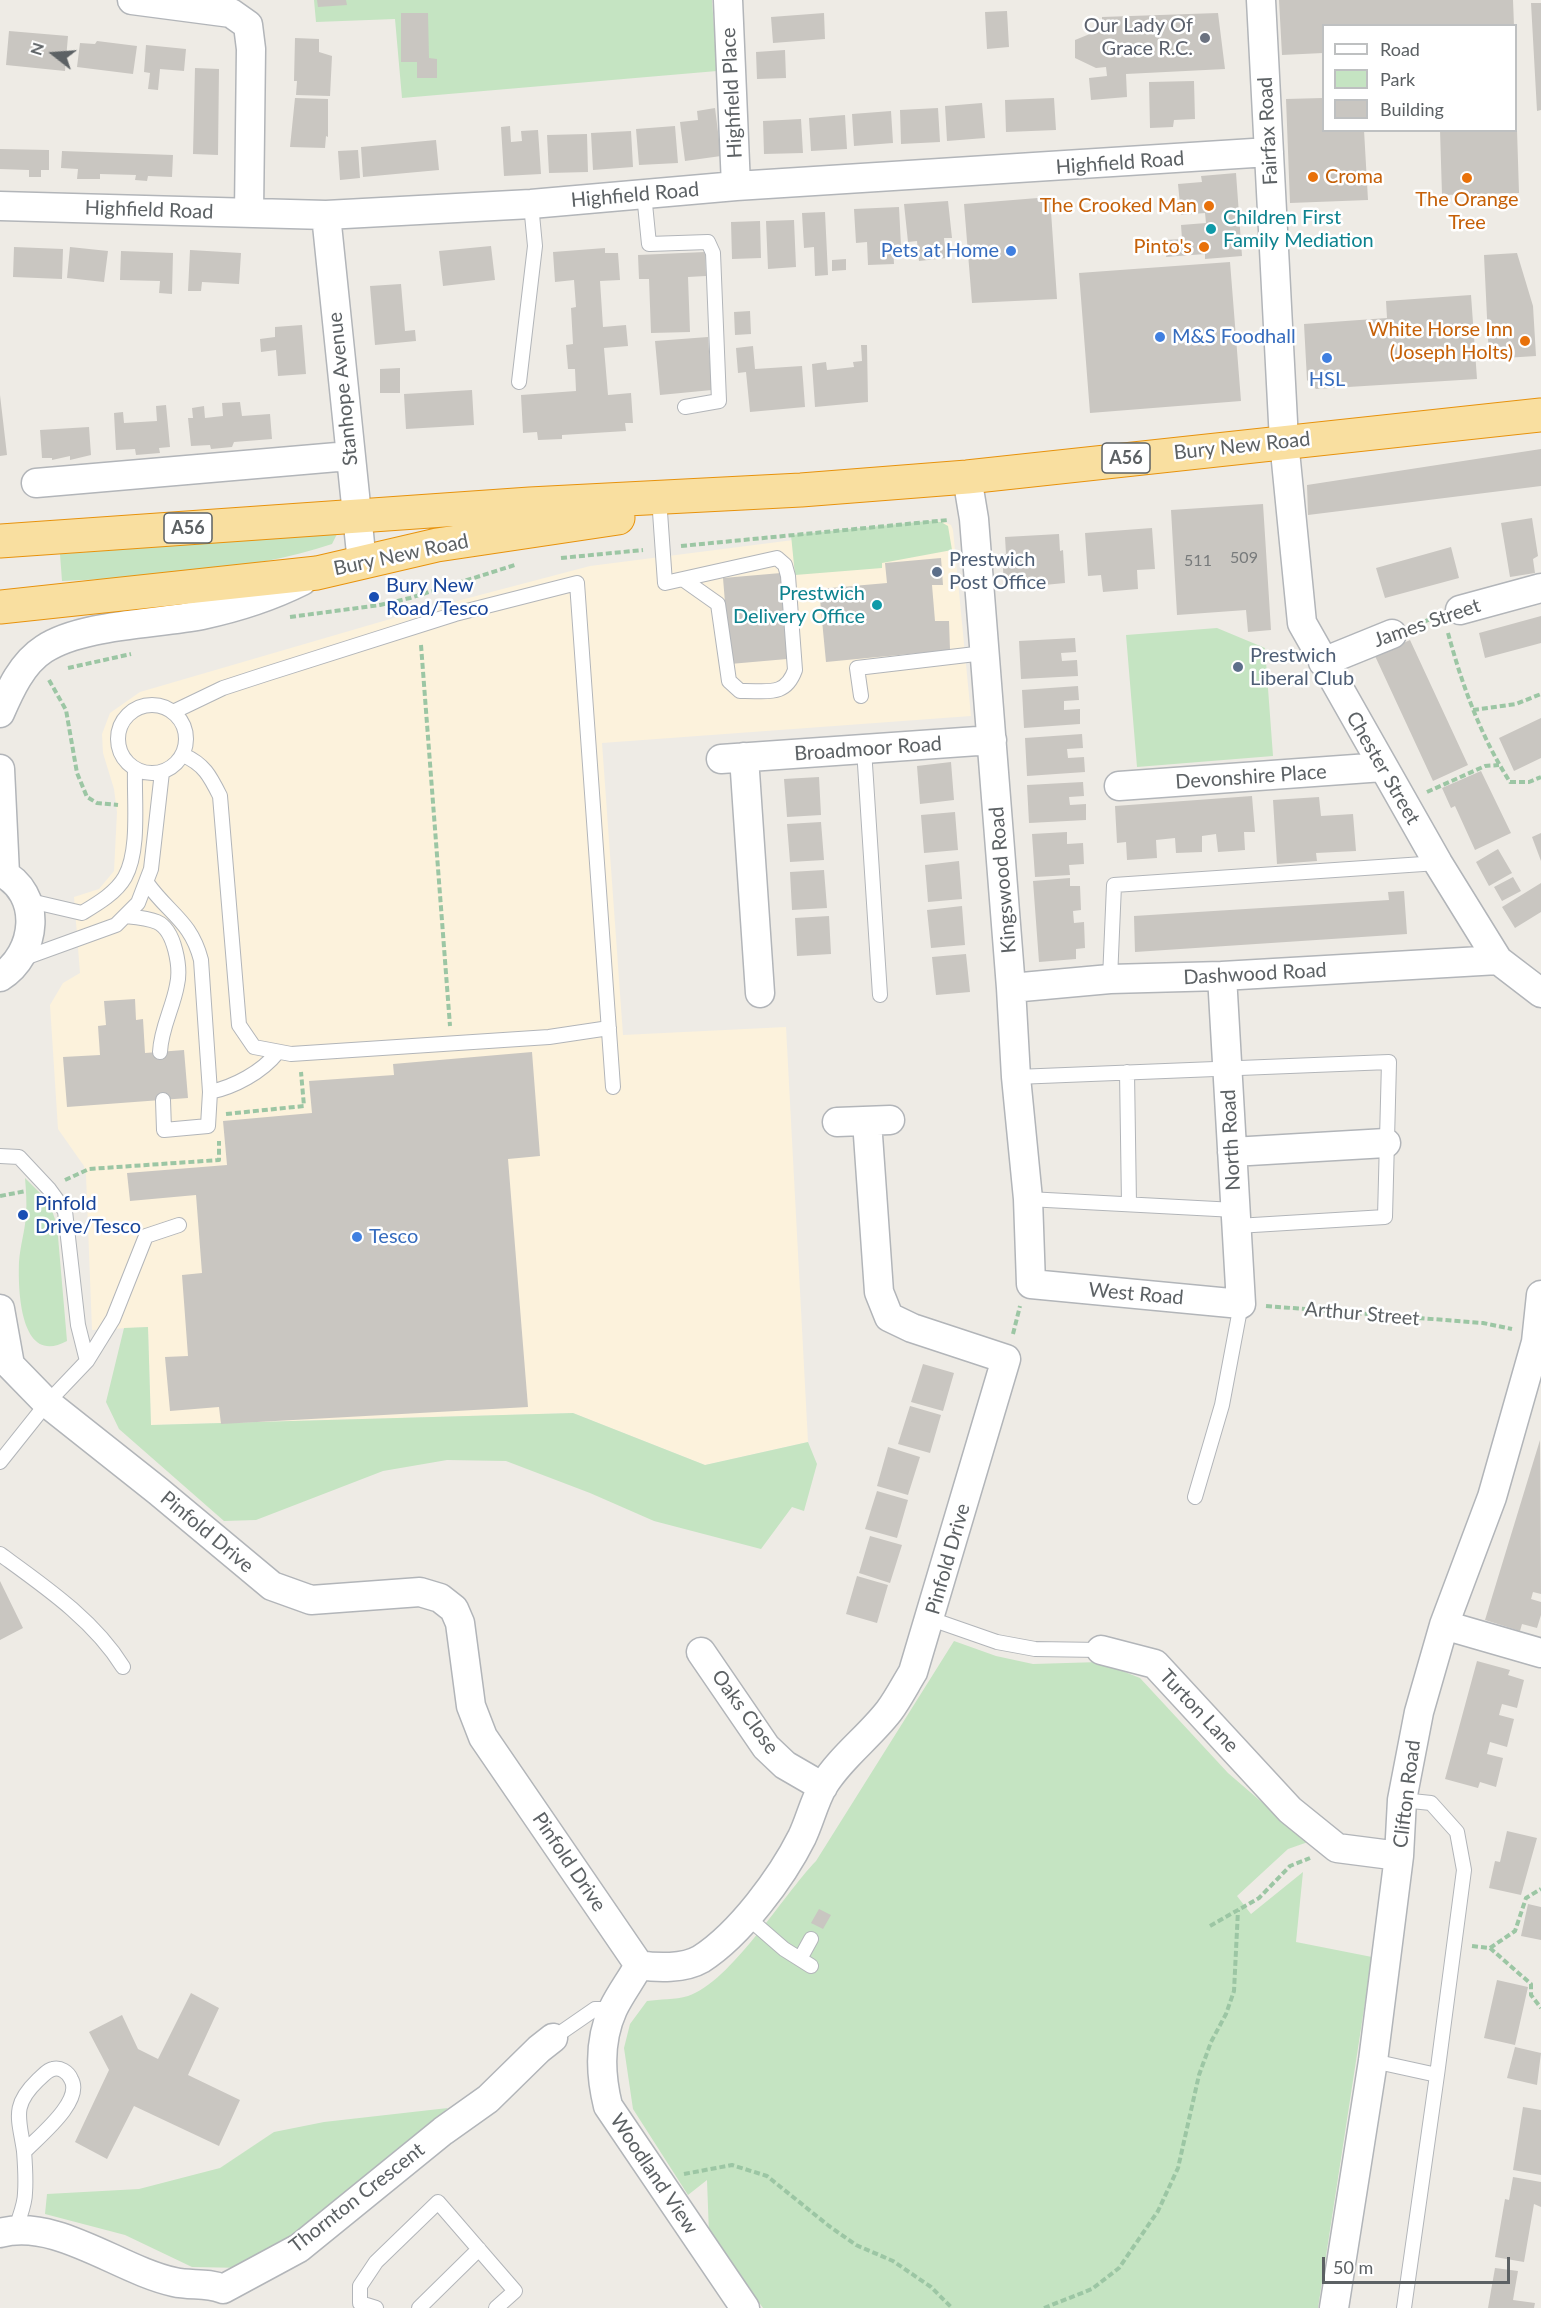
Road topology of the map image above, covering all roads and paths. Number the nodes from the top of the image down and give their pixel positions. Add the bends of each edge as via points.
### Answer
1 (132, 0) edge
2 (728, 0) edge
3 (1261, 0) edge
4 (1269, 152) junction
5 (736, 186) junction
6 (644, 194) junction
7 (531, 204) junction
8 (0, 206) edge
9 (249, 213) junction
10 (326, 215) junction
11 (519, 382) dead end
12 (685, 407) dead end
13 (1541, 415) edge
14 (1284, 441) junction
15 (350, 456) junction
16 (967, 477) junction
17 (36, 483) dead end
18 (801, 490) junction
19 (660, 512) junction
20 (357, 515) junction
21 (0, 541) edge
22 (362, 563) junction
23 (317, 573) junction
24 (684, 580) junction
25 (1541, 588) edge
26 (0, 607) edge
27 (1451, 613) junction
28 (420, 625) junction
29 (1392, 634) joint
30 (984, 653) junction
31 (1323, 662) junction
32 (1541, 694) edge
33 (861, 696) dead end
34 (1473, 710) junction
35 (0, 712) edge
36 (173, 712) junction
37 (992, 740) junction
38 (864, 749) junction
39 (183, 755) junction
40 (1499, 765) junction
41 (1383, 767) junction
42 (0, 769) edge
43 (135, 770) junction
44 (162, 772) junction
45 (1541, 777) edge
46 (1119, 786) dead end
47 (1402, 800) junction
48 (1438, 863) junction
49 (3, 873) edge
50 (147, 883) junction
51 (26, 900) junction
52 (125, 916) junction
53 (1498, 960) junction
54 (10, 969) edge
55 (1222, 976) junction
56 (1110, 979) junction
57 (1011, 988) junction
58 (760, 993) dead end
59 (1541, 993) edge
60 (880, 995) dead end
61 (609, 1028) junction
62 (451, 1042) junction
63 (160, 1052) dead end
64 (277, 1053) junction
65 (301, 1064) dead end
66 (1227, 1069) junction
67 (1127, 1072) junction
68 (1016, 1077) junction
69 (613, 1087) dead end
70 (210, 1092) junction
71 (163, 1100) dead end
72 (218, 1114) dead end
73 (837, 1122) dead end
74 (219, 1137) dead end
75 (1386, 1143) junction
76 (1232, 1152) junction
77 (0, 1156) edge
78 (47, 1187) junction
79 (0, 1196) edge
80 (1029, 1199) junction
81 (1130, 1204) junction
82 (1236, 1218) junction
83 (179, 1225) dead end
84 (1031, 1284) junction
85 (1541, 1295) edge
86 (1241, 1304) junction
87 (0, 1308) edge
88 (1530, 1338) edge
89 (1006, 1359) junction
90 (87, 1361) junction
91 (46, 1403) junction
92 (0, 1462) edge
93 (1196, 1497) dead end
94 (0, 1554) edge
95 (931, 1619) junction
96 (1444, 1625) junction
97 (1101, 1650) joint
98 (701, 1652) dead end
99 (1541, 1653) edge
100 (123, 1667) dead end
101 (823, 1787) junction
102 (1402, 1800) junction
103 (1337, 1848) junction
104 (1399, 1856) junction
105 (1541, 1889) edge
106 (1238, 1910) junction
107 (747, 1916) junction
108 (1210, 1926) dead end
109 (811, 1939) dead end
110 (1456, 1944) junction
111 (1490, 1948) junction
112 (639, 1965) junction
113 (1541, 2008) edge
114 (613, 2009) junction
115 (553, 2038) joint
116 (1373, 2061) junction
117 (1437, 2075) junction
118 (24, 2152) junction
119 (661, 2185) junction
120 (8, 2231) edge
121 (479, 2249) junction
122 (230, 2298) edge
123 (376, 2308) edge
124 (419, 2308) edge
125 (496, 2308) edge
126 (745, 2308) edge
127 (952, 2308) edge
128 (1044, 2308) edge
129 (1334, 2308) edge
130 (1404, 2308) edge

1 - 9 street via 217,10 239,16 248,26
2 - 5 street, Highfield Place
3 - 4 street, Fairfax Road
4 - 5 street, Highfield Road
4 - 14 street, Fairfax Road
5 - 6 street, Highfield Road
6 - 7 street, Highfield Road
6 - 12 lane via 649,244 708,242 713,252 719,401
7 - 10 street, Highfield Road
7 - 11 lane via 535,246
8 - 9 street, Highfield Road
9 - 10 street, Highfield Road
10 - 15 street, Stanhope Avenue
13 - 14 highway, Bury New Road / A56
14 - 16 highway, Bury New Road / A56
14 - 31 street, Chester Street via 1302,623
15 - 17 street
15 - 20 street, Stanhope Avenue
16 - 18 highway, Bury New Road / A56
16 - 30 street, Kingswood Road
18 - 19 highway, Bury New Road / A56
18 - 20 highway, Bury New Road / A56
19 - 22 highway, Bury New Road / A56 via 437,545
19 - 24 lane via 664,583
20 - 21 highway, Bury New Road / A56
20 - 22 street, Stanhope Avenue
22 - 23 highway, Bury New Road / A56
23 - 26 highway, Bury New Road / A56
23 - 35 street via 286,589 203,615 80,635 45,649 13,683
24 - 24 lane via 777,558 785,565 795,670 784,689 740,691 729,681 718,604
25 - 27 street, James Street via 1491,589
27 - 29 path, James Street
27 - 34 path
28 - 36 lane via 223,688
28 - 61 lane via 577,583
28 - 62 path
29 - 31 street, James Street
30 - 33 lane via 857,669
30 - 37 street, Kingswood Road
31 - 41 street, Chester Street
32 - 34 path via 1516,704
34 - 40 path
36 - 39 lane via 185,728
36 - 43 lane via 155,705 141,706 129,712 121,723 117,736 119,750
37 - 38 street, Broadmoor Road
37 - 57 street, Kingswood Road
38 - 58 street, Broadmoor Road via 733,758 748,957
38 - 60 lane
39 - 44 lane
39 - 64 lane via 208,771 220,796 239,1025 254,1047
40 - 45 path via 1510,782 1529,782
40 - 47 path via 1485,766
41 - 46 street, Devonshire Place
41 - 47 street, Chester Street
42 - 49 street
43 - 44 lane
43 - 51 lane via 134,848 125,878 106,898 82,913
44 - 50 lane via 154,854
47 - 48 street, Chester Street
48 - 53 street, Chester Street
48 - 56 lane via 1114,885
49 - 51 street
50 - 52 lane via 138,903
50 - 70 lane via 162,904 182,920 198,947
51 - 54 street via 31,920 29,941
52 - 54 lane via 116,926
52 - 63 lane via 158,922 176,948 178,982
53 - 55 street, Dashwood Road
53 - 59 street, Chester Street
55 - 56 street, Dashwood Road
55 - 66 street, North Road
56 - 57 street, Dashwood Road
57 - 68 street, Kingswood Road
61 - 62 lane
61 - 69 lane
62 - 64 lane
64 - 70 lane via 266,1066
65 - 72 path via 304,1106
66 - 67 lane
66 - 75 lane via 1389,1062
66 - 76 street, North Road
67 - 68 lane
67 - 81 lane
68 - 80 street, Kingswood Road
70 - 71 lane via 208,1126 164,1130
73 - 89 street via 878,1120 879,1292 889,1317
74 - 78 path via 219,1160 89,1169
75 - 76 street
75 - 82 lane via 1385,1217
76 - 82 street, North Road
77 - 78 lane via 19,1156
78 - 79 path
78 - 90 lane via 65,1212 78,1325
80 - 81 lane
80 - 84 street, Kingswood Road
81 - 82 lane
82 - 86 street, North Road
83 - 90 lane via 146,1236 113,1319
84 - 86 street, West Road
84 - 89 path via 1018,1311
85 - 88 street, Clifton Road
86 - 88 path, Arthur Street via 1483,1323
86 - 93 lane via 1222,1405
87 - 91 street, Pinfold Drive via 10,1365
88 - 96 street, Clifton Road via 1492,1497
89 - 95 street, Pinfold Drive
90 - 91 lane
91 - 92 lane
91 - 112 street, Pinfold Drive via 272,1586 311,1600 420,1592 440,1598 454,1609 460,1623 471,1706 483,1737
94 - 100 lane via 88,1625 113,1650
95 - 97 lane, Turton Lane via 997,1642 1035,1649
95 - 101 street, Pinfold Drive via 913,1672 889,1711
96 - 99 street
96 - 102 street, Clifton Road via 1419,1712
97 - 103 street, Turton Lane via 1155,1664 1290,1810
98 - 101 street, Oaks Close via 713,1687 766,1747 785,1765
101 - 107 street, Pinfold Drive via 781,1871
102 - 104 street, Clifton Road
102 - 110 lane via 1431,1803 1456,1832 1464,1870
103 - 104 street
103 - 106 path via 1290,1866 1259,1898
104 - 116 street, Clifton Road
105 - 111 path via 1526,1898 1515,1931
106 - 108 path
106 - 128 path via 1234,1991 1211,2042 1178,2168 1158,2211 1119,2268 1092,2289
107 - 109 lane via 784,1949 806,1962
107 - 112 street, Pinfold Drive via 700,1959 655,1968
110 - 111 path
110 - 117 lane
111 - 113 path via 1531,1984 1531,1995
112 - 114 street, Woodland View
114 - 115 lane via 595,2009
114 - 119 street, Woodland View via 603,2051 602,2080 608,2106
115 - 122 street, Thornton Crescent via 488,2099
116 - 117 lane
116 - 129 street, Clifton Road
117 - 130 lane
118 - 118 lane via 17,2122 23,2095 49,2069 58,2068 73,2081 70,2103
118 - 120 lane via 25,2195
119 - 126 street, Woodland View
119 - 127 path via 690,2171 732,2165 767,2175 856,2245 893,2261 932,2287
120 - 122 street, Thornton Crescent via 65,2238 173,2282 210,2284
121 - 123 lane via 438,2202 375,2262 360,2286 360,2302
121 - 124 lane
121 - 125 lane via 515,2291

